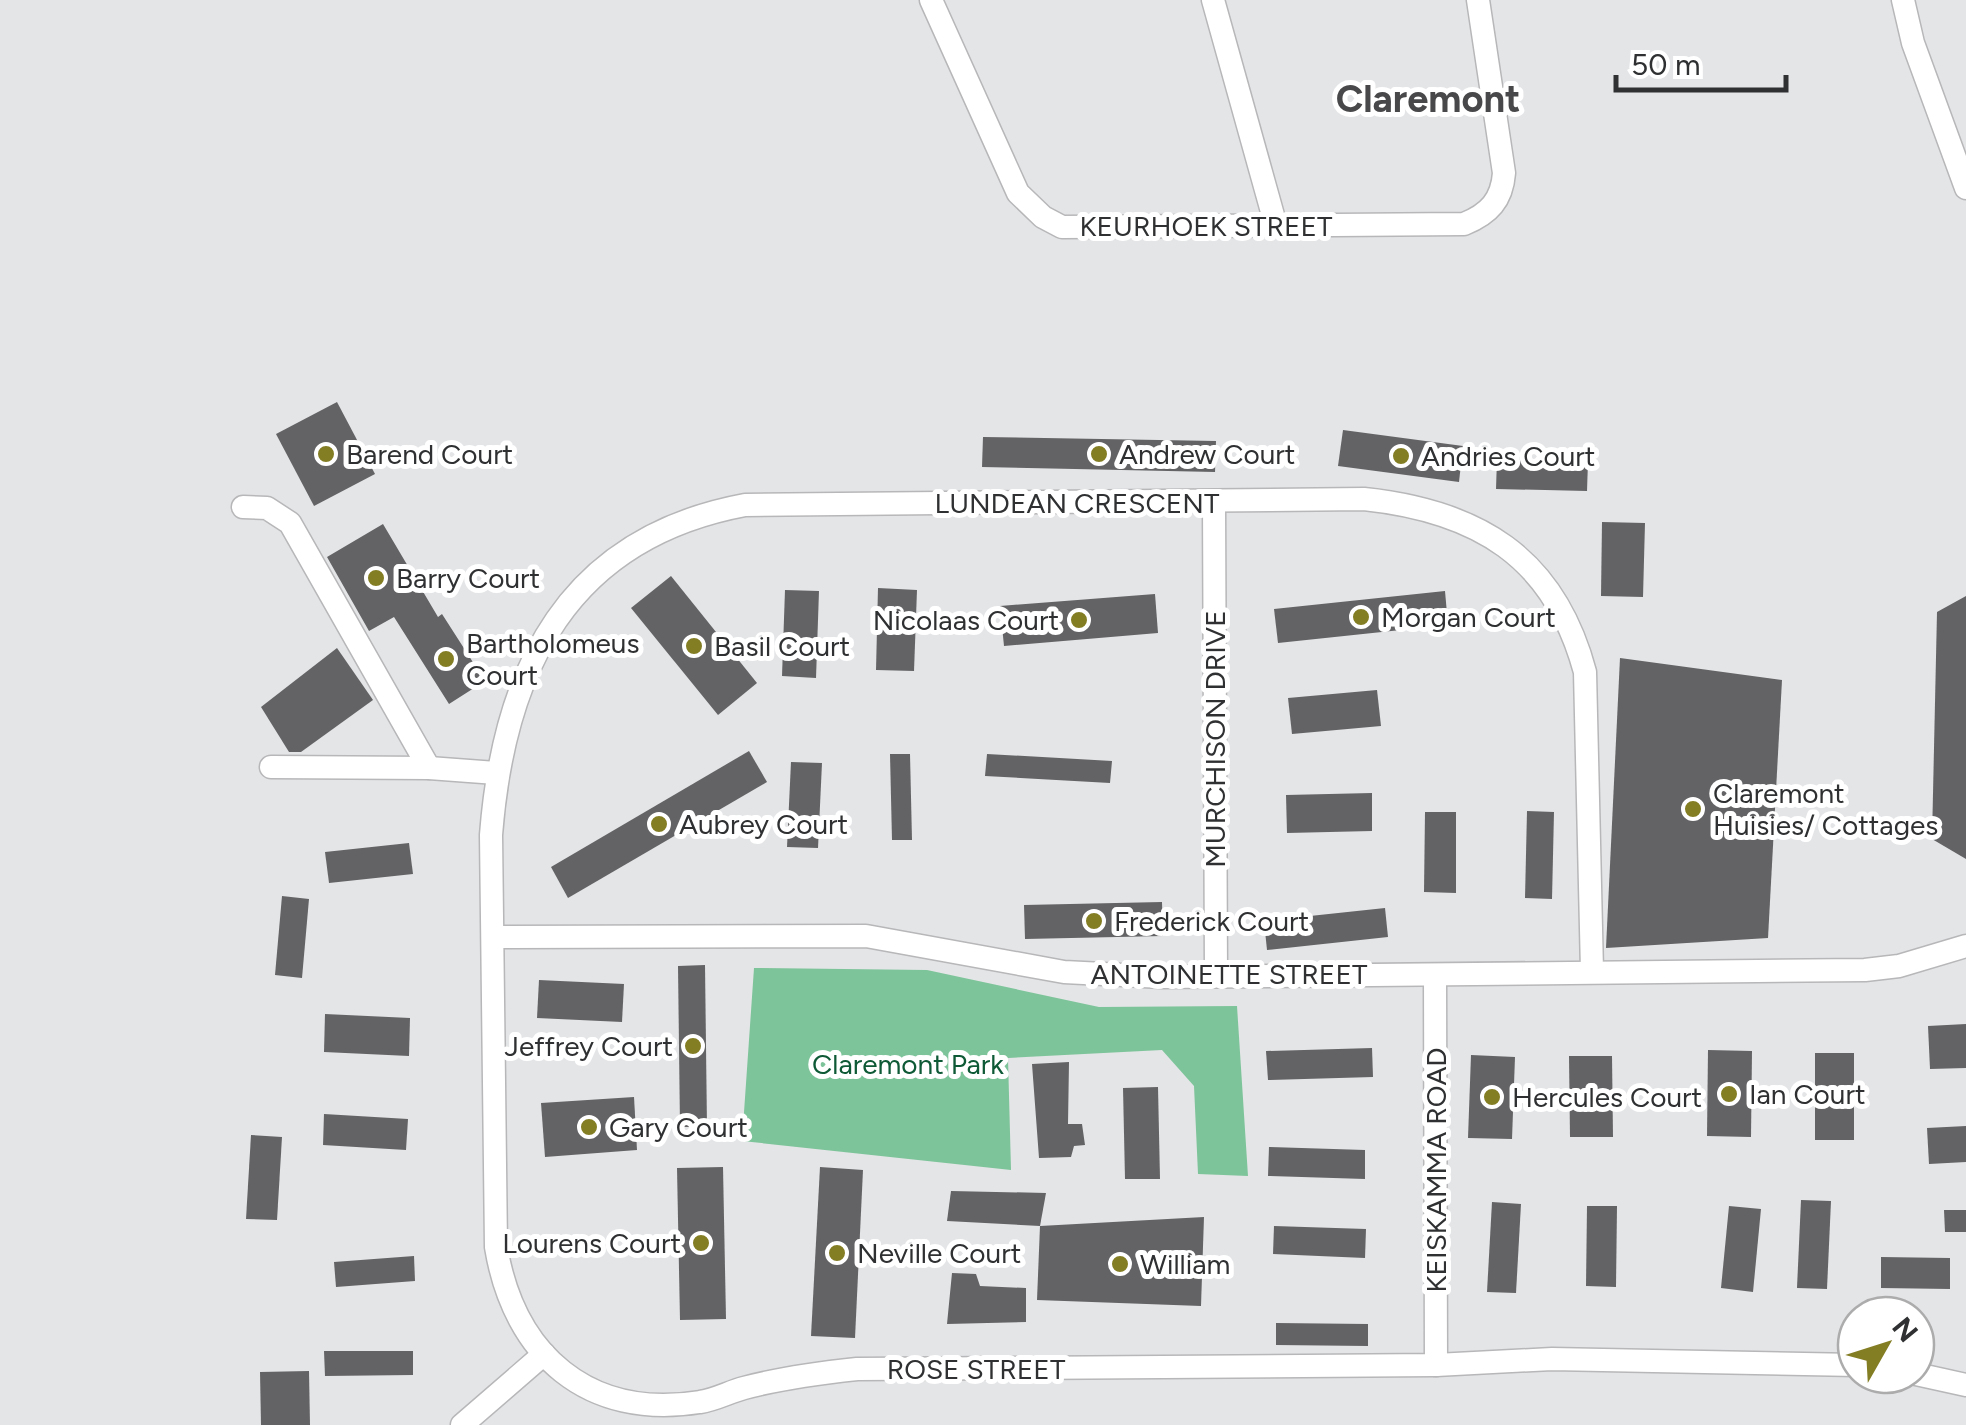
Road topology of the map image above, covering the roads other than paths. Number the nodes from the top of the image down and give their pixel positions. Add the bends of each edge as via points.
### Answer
1 (932, 0) edge
2 (1214, 0) edge
3 (1478, 0) edge
4 (1903, 0) edge
5 (1966, 188) edge
6 (1276, 226) junction
7 (1214, 502) junction
8 (242, 507) dead end
9 (271, 767) dead end
10 (429, 768) junction
11 (496, 774) junction
12 (493, 937) junction
13 (1966, 946) edge
14 (1592, 971) junction
15 (1216, 975) junction
16 (1434, 975) junction
17 (544, 1354) junction
18 (1436, 1365) junction
19 (1836, 1365) edge
20 (1936, 1378) edge
21 (1966, 1385) edge
22 (703, 1414) edge
23 (462, 1425) edge

1 - 6 street, KEURHOEK STREET via 1012,181 1052,224
2 - 6 street
3 - 6 street, KEURHOEK STREET via 1504,172 1492,207 1464,224
4 - 5 street
7 - 11 street, LUNDEAN CRESCENT via 745,505 689,519 639,542 584,582 540,642 512,708
7 - 14 street, LUNDEAN CRESCENT via 1364,499 1420,505 1483,531 1549,591 1577,639 1586,672
7 - 15 street, MURCHISON DRIVE
8 - 10 street via 266,508 290,522
9 - 10 street
10 - 11 street
11 - 12 street, LUNDEAN CRESCENT
12 - 15 street, ANTOINETTE STREET via 866,936 1064,972
12 - 17 street, ROSE STREET via 496,1247 518,1319
13 - 14 street, ANTOINETTE STREET via 1865,970
14 - 16 street, ANTOINETTE STREET
15 - 16 street, ANTOINETTE STREET
16 - 18 street, KEISKAMMA ROAD
17 - 22 street, ROSE STREET via 597,1396
17 - 23 street
18 - 19 street, ROSE STREET via 1552,1359
18 - 22 street, ROSE STREET via 857,1369 810,1374
20 - 21 street

